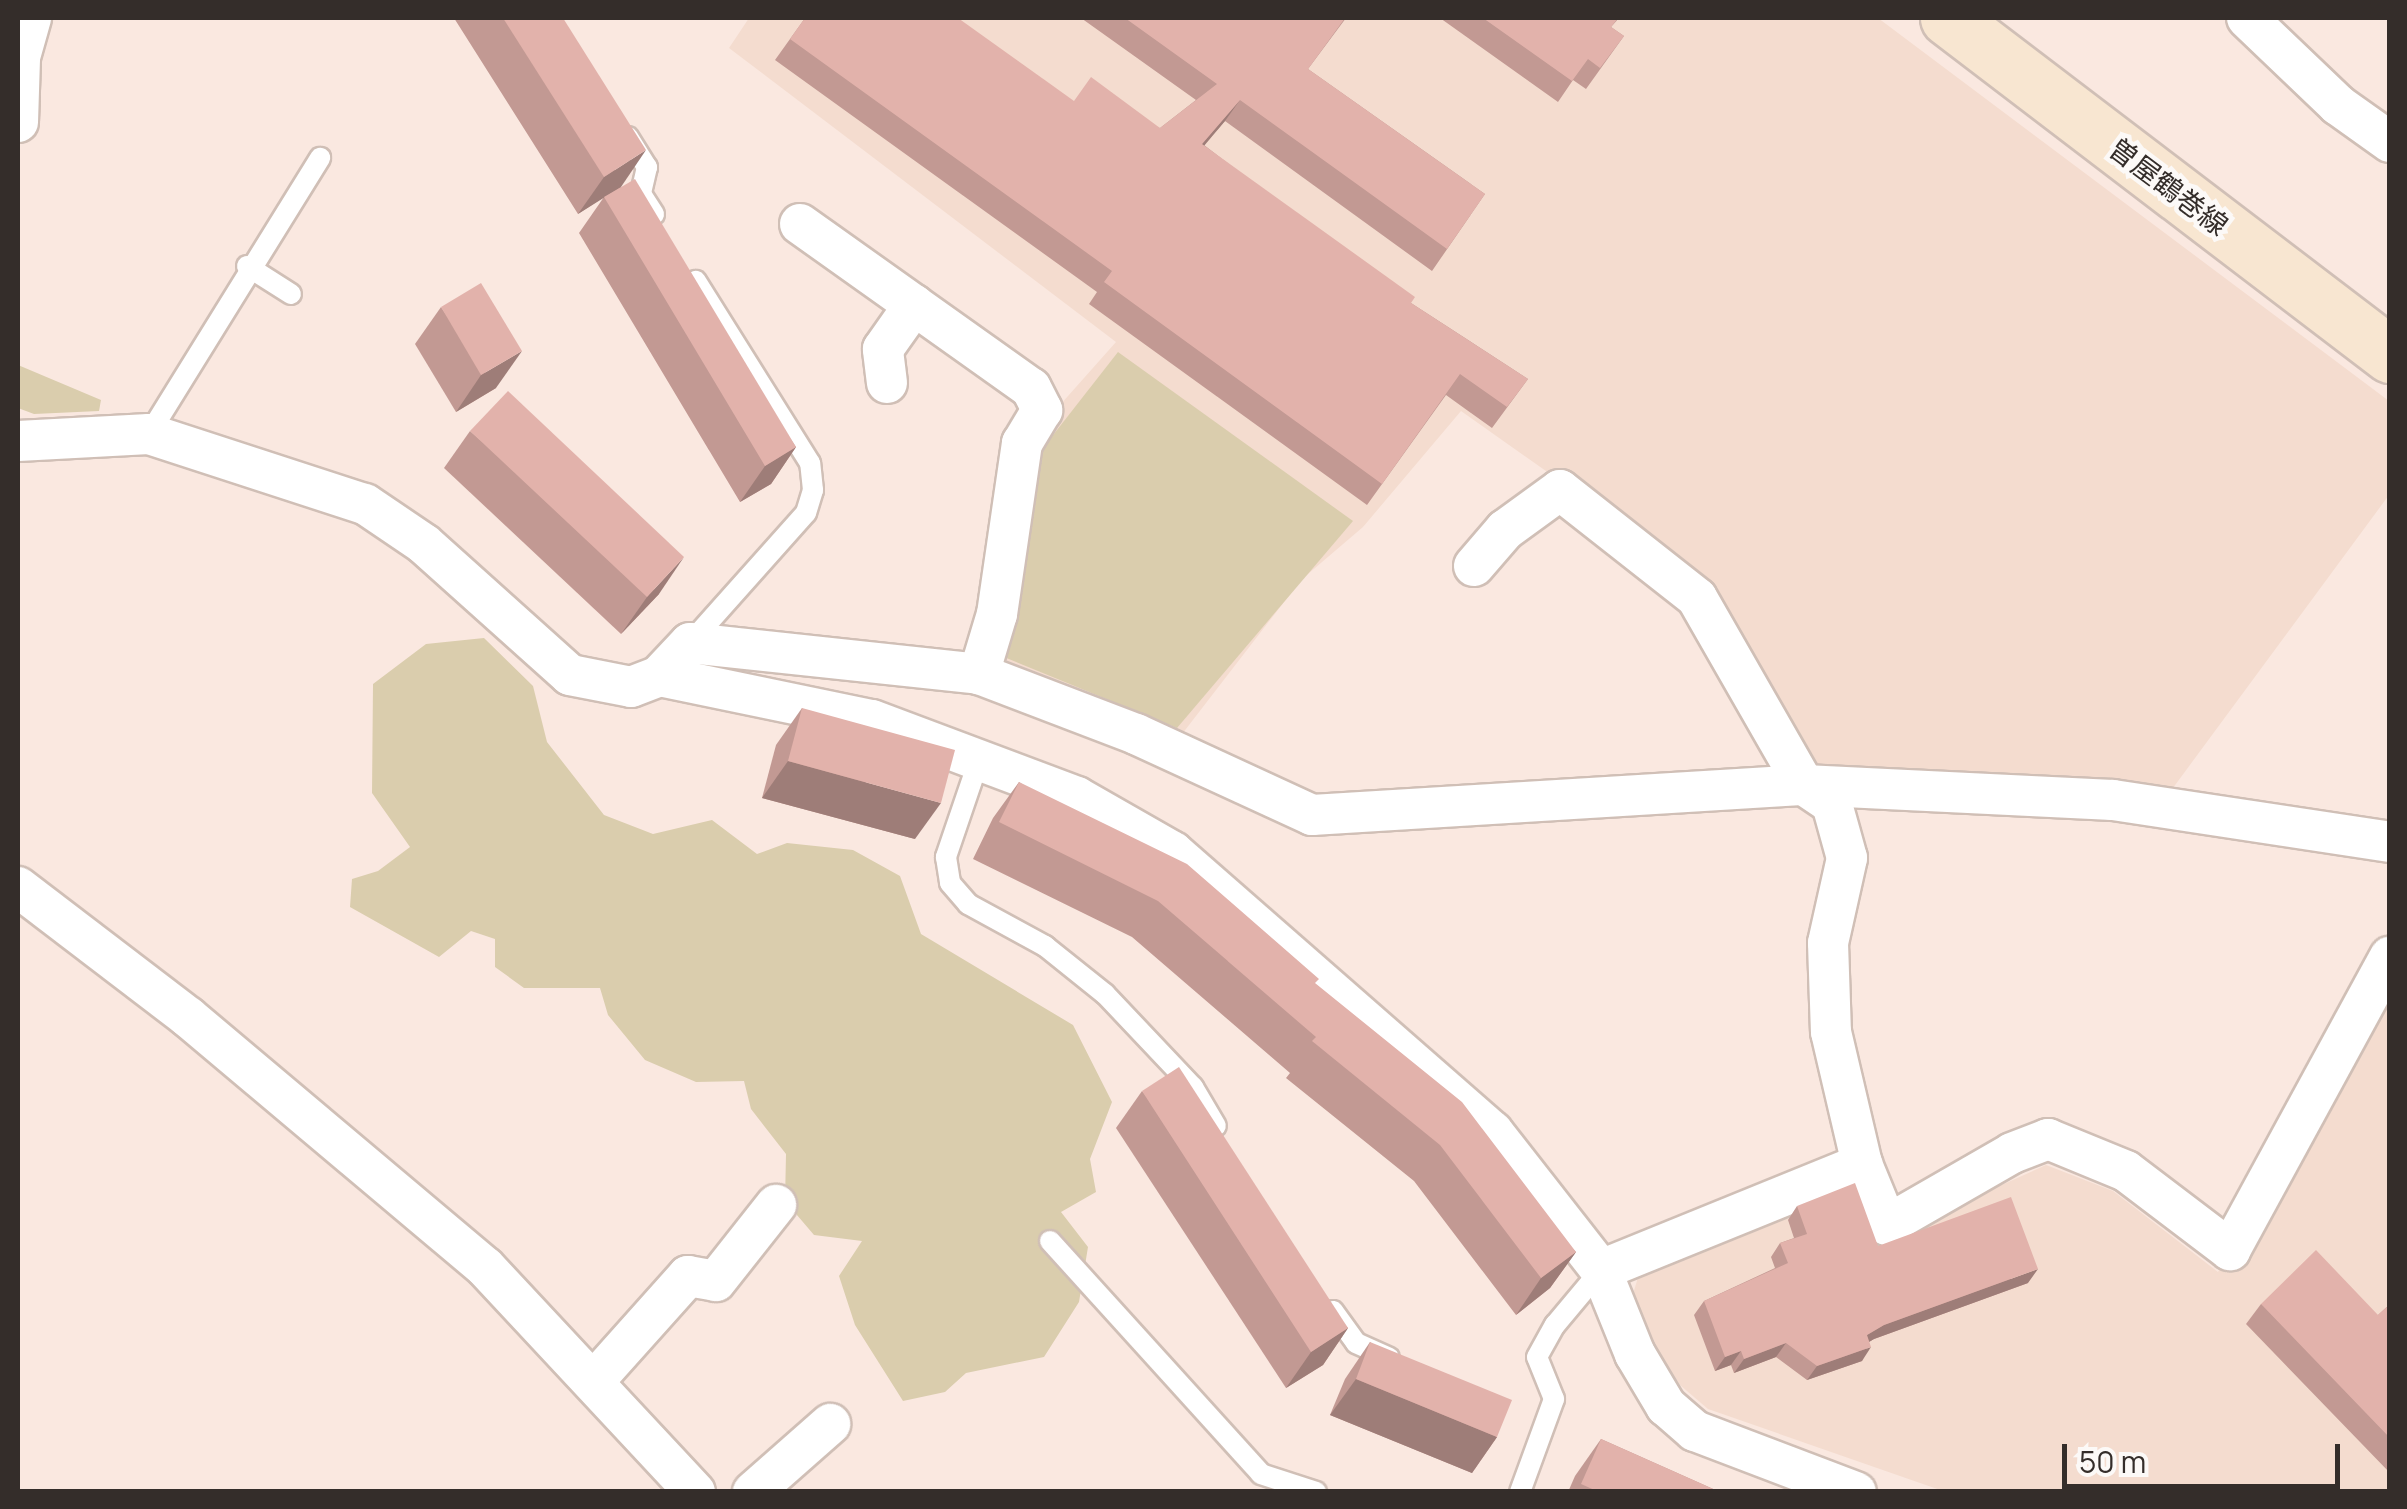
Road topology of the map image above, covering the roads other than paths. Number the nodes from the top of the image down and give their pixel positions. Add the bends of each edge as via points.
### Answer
1 (31, 18) edge
2 (1948, 18) edge
3 (2247, 18) edge
4 (615, 117) edge
5 (18, 122) edge
6 (2390, 142) edge
7 (320, 158) dead end
8 (800, 224) dead end
9 (662, 227) edge
10 (683, 260) edge
11 (248, 266) junction
12 (291, 294) dead end
13 (914, 305) junction
14 (2390, 355) edge
15 (887, 382) dead end
16 (148, 434) junction
17 (18, 440) edge
18 (1474, 566) dead end
19 (690, 643) junction
20 (980, 674) junction
21 (659, 676) junction
22 (980, 757) junction
23 (1804, 785) junction
24 (2390, 842) edge
25 (18, 887) edge
26 (2390, 957) edge
27 (1232, 1153) edge
28 (1862, 1164) junction
29 (776, 1205) dead end
30 (1050, 1241) dead end
31 (1601, 1270) junction
32 (1323, 1298) edge
33 (1413, 1368) edge
34 (594, 1381) junction
35 (830, 1424) dead end
36 (695, 1492) edge
37 (754, 1492) edge
38 (1316, 1492) edge
39 (1520, 1492) edge
40 (1856, 1492) edge

1 - 5 street via 20,58
2 - 14 main road, 曽屋鶴巻線
3 - 6 street via 2338,105
4 - 9 lane via 647,167 641,194
7 - 11 lane
8 - 13 street
10 - 19 lane via 810,464 814,490 806,513
11 - 12 lane
11 - 16 lane
13 - 15 street via 883,349
13 - 20 street via 1031,388 1042,410 1022,443 998,614
16 - 17 street
16 - 21 street via 365,504 424,544 570,675 631,687
18 - 23 street via 1505,530 1560,490 1697,598
19 - 20 street
19 - 21 street
20 - 23 street via 1136,734 1312,814
21 - 22 street via 872,720
22 - 27 lane via 946,856 950,883 968,904 1046,946 1104,994 1193,1087
22 - 31 street via 1078,797 1172,852 1494,1132
23 - 24 street via 2114,800
23 - 28 street via 1832,804 1848,858 1828,944 1831,1032
25 - 34 street via 188,1017 485,1267
26 - 28 street via 2230,1250 2126,1171 2048,1139 2012,1152 1887,1225
28 - 31 street
29 - 34 street via 716,1281 688,1276
30 - 38 lane via 1261,1474
31 - 39 lane via 1538,1357 1554,1398
31 - 40 street via 1635,1354 1666,1406 1695,1432
32 - 33 lane via 1356,1344
34 - 36 street
35 - 37 street

